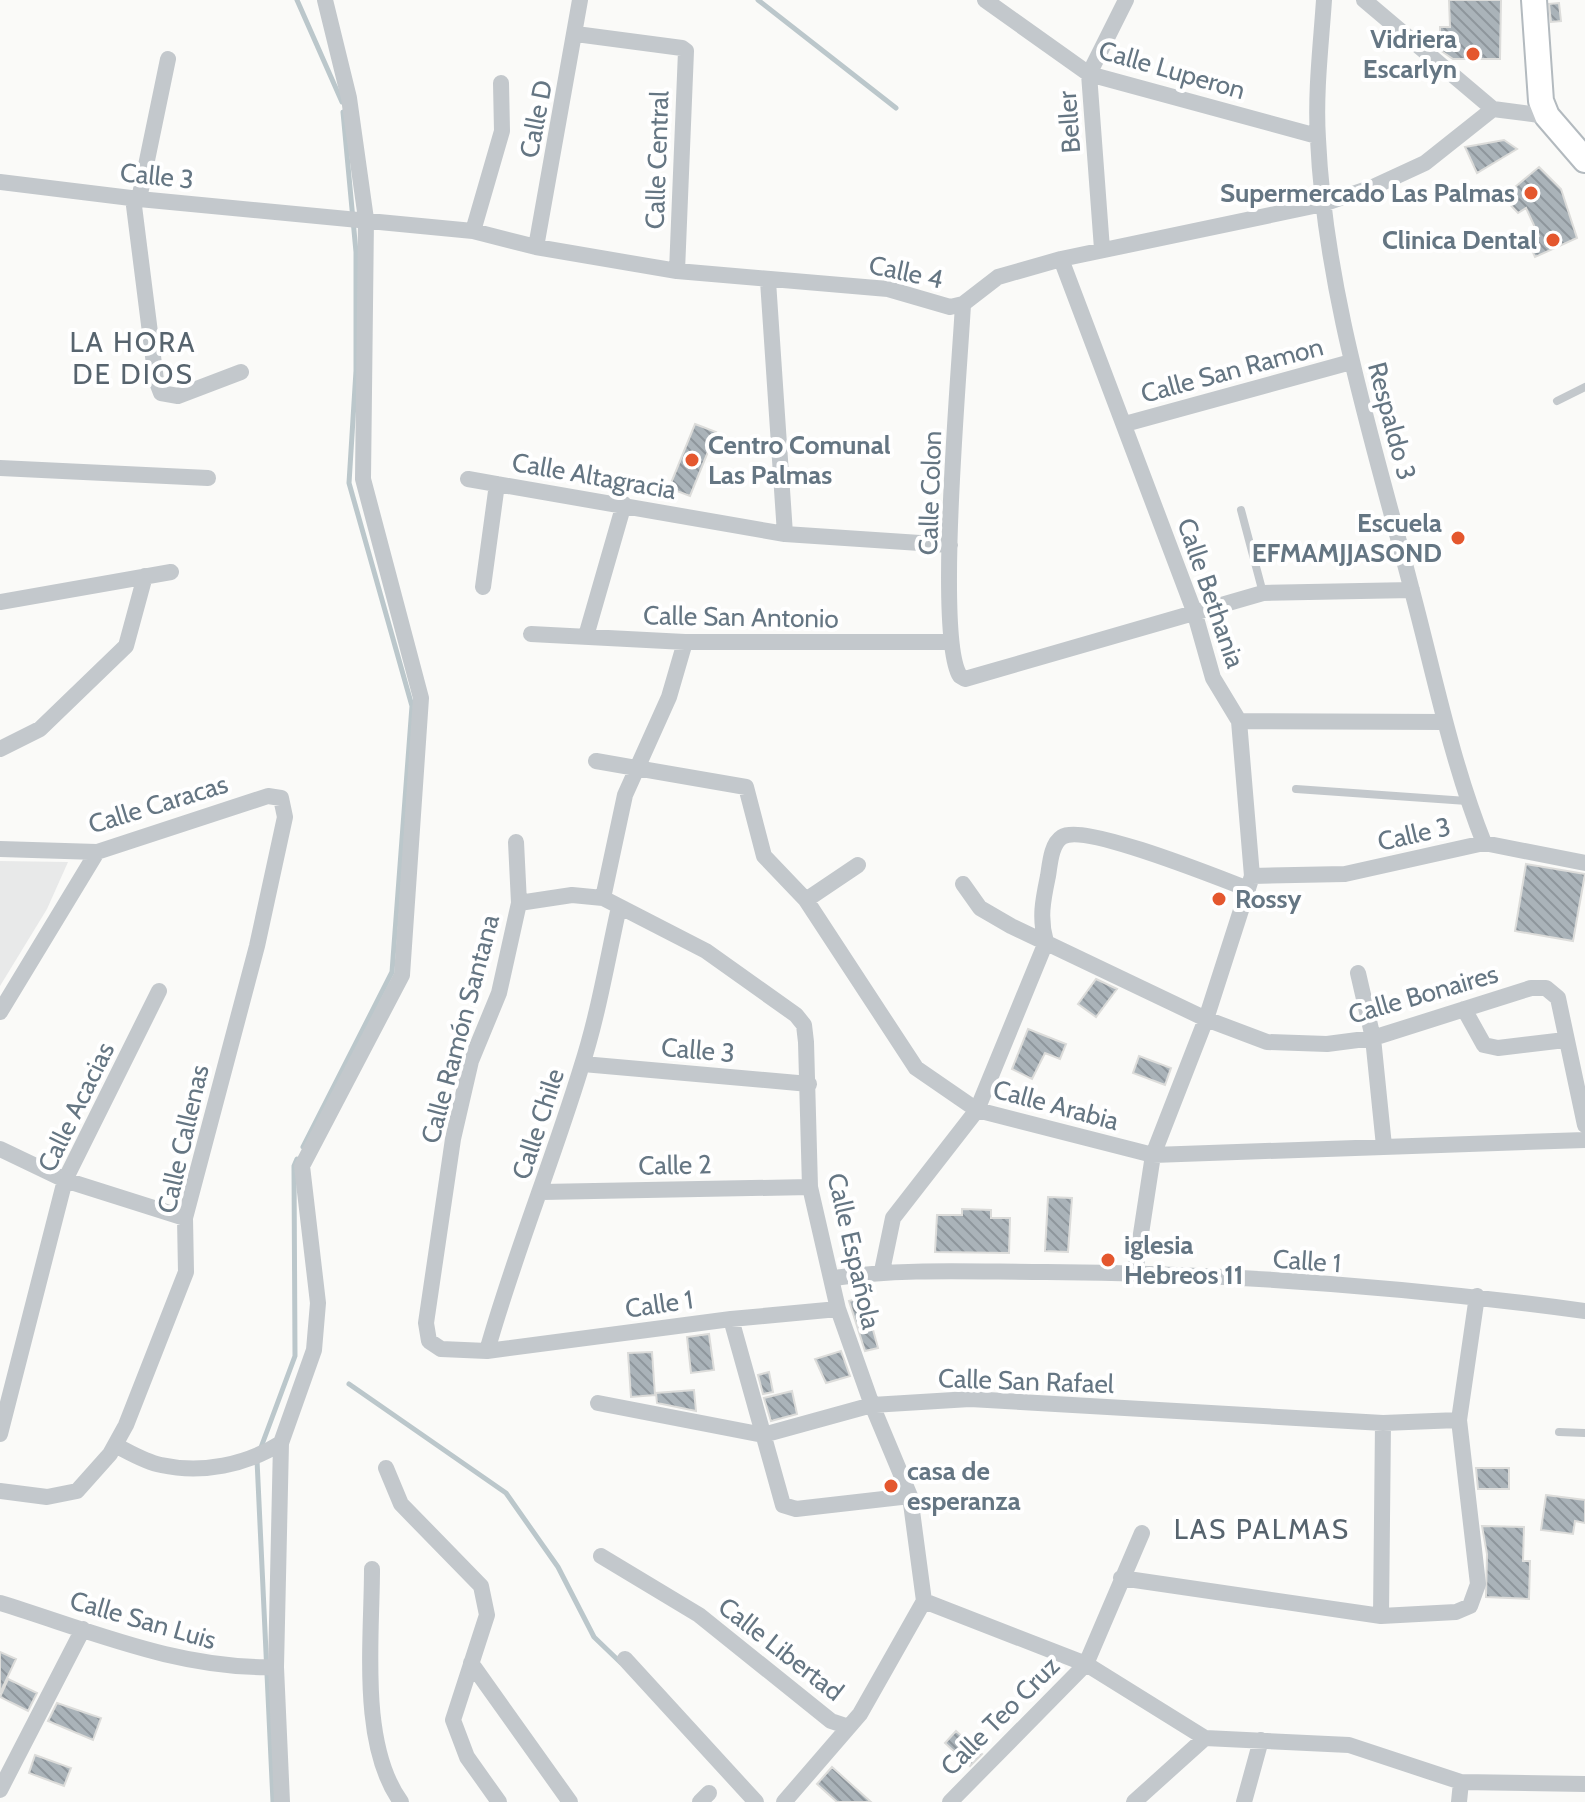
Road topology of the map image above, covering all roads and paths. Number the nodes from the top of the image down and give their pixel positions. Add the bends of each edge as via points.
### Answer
1 (325, 0) edge
2 (580, 0) edge
3 (985, 0) edge
4 (1126, 0) edge
5 (1324, 0) edge
6 (1364, 0) edge
7 (1534, 0) edge
8 (576, 34) junction
9 (168, 59) dead end
10 (1089, 74) junction
11 (501, 83) dead end
12 (1493, 109) junction
13 (1547, 116) junction
14 (1317, 136) junction
15 (1585, 160) edge
16 (0, 182) edge
17 (136, 199) junction
18 (1323, 204) junction
19 (366, 219) junction
20 (473, 231) junction
21 (536, 247) junction
22 (1102, 249) junction
23 (1061, 259) junction
24 (677, 271) junction
25 (768, 281) junction
26 (963, 304) junction
27 (1351, 362) junction
28 (241, 372) dead end
29 (1585, 387) edge
30 (1557, 401) dead end
31 (1125, 424) junction
32 (0, 468) edge
33 (208, 478) dead end
34 (468, 479) dead end
35 (497, 484) junction
36 (624, 504) junction
37 (1241, 510) dead end
38 (785, 534) junction
39 (950, 545) junction
40 (171, 572) dead end
41 (145, 576) junction
42 (483, 587) dead end
43 (1412, 590) junction
44 (1263, 593) junction
45 (0, 602) edge
46 (1194, 611) junction
47 (531, 634) dead end
48 (586, 636) junction
49 (685, 642) junction
50 (951, 642) junction
51 (1239, 721) junction
52 (1445, 722) junction
53 (0, 749) edge
54 (596, 761) dead end
55 (640, 768) junction
56 (1296, 789) dead end
57 (281, 798) joint
58 (1467, 801) junction
59 (516, 842) dead end
60 (1484, 843) junction
61 (0, 849) edge
62 (97, 852) junction
63 (1585, 863) edge
64 (858, 865) dead end
65 (1250, 882) junction
66 (963, 884) dead end
67 (603, 898) junction
68 (806, 900) junction
69 (519, 903) junction
70 (619, 907) junction
71 (1046, 942) junction
72 (1358, 973) dead end
73 (159, 991) dead end
74 (1464, 1009) junction
75 (0, 1012) edge
76 (1206, 1019) junction
77 (1373, 1038) junction
78 (1565, 1040) junction
79 (583, 1064) junction
80 (809, 1084) junction
81 (977, 1110) junction
82 (1585, 1125) edge
83 (1585, 1140) edge
84 (1384, 1146) junction
85 (0, 1149) edge
86 (1153, 1155) junction
87 (65, 1180) junction
88 (810, 1187) junction
89 (542, 1192) junction
90 (185, 1218) junction
91 (882, 1271) junction
92 (1135, 1273) junction
93 (834, 1278) junction
94 (1477, 1296) junction
95 (838, 1309) junction
96 (1585, 1311) edge
97 (731, 1319) junction
98 (426, 1323) joint
99 (487, 1351) junction
100 (598, 1403) dead end
101 (872, 1405) junction
102 (1459, 1420) junction
103 (1383, 1423) junction
104 (1559, 1432) dead end
105 (1585, 1433) edge
106 (0, 1434) edge
107 (763, 1435) junction
108 (281, 1443) junction
109 (115, 1445) junction
110 (386, 1468) dead end
111 (0, 1491) edge
112 (910, 1496) junction
113 (1142, 1533) dead end
114 (601, 1556) dead end
115 (372, 1569) dead end
116 (1121, 1578) junction
117 (924, 1601) junction
118 (0, 1603) edge
119 (1381, 1616) junction
120 (83, 1629) junction
121 (625, 1659) dead end
122 (471, 1663) junction
123 (1086, 1664) junction
124 (276, 1667) junction
125 (846, 1726) junction
126 (1205, 1738) junction
127 (1261, 1740) junction
128 (1461, 1782) junction
129 (1585, 1784) edge
130 (0, 1790) edge
131 (282, 1802) edge
132 (401, 1802) edge
133 (499, 1802) edge
134 (570, 1802) edge
135 (756, 1802) edge
136 (784, 1802) edge
137 (950, 1802) edge
138 (1134, 1802) edge
139 (1244, 1802) edge
140 (1459, 1802) edge

1 - 19 street via 349,98
2 - 8 street, Calle D
3 - 10 street, Calle Luperon
4 - 10 street, Beller
5 - 14 street, Respaldo 3
6 - 12 street
7 - 13 street via 1541,101
8 - 21 street, Calle D
8 - 24 street, Calle Central via 686,51
9 - 17 street
10 - 14 street, Calle Luperon
10 - 22 street, Beller
11 - 20 street via 502,131
12 - 13 street
12 - 18 street, Calle 4 via 1425,163
13 - 15 street
14 - 18 street, Respaldo 3
16 - 17 street, Calle 3
17 - 19 street, Calle 3
17 - 28 street via 161,393 178,396
18 - 22 street, Calle 4
18 - 27 street, Respaldo 3
19 - 20 street, Calle 4
19 - 108 street via 363,479 421,698 402,975 302,1166 318,1303 314,1350
20 - 21 street, Calle 4
21 - 24 street, Calle 4
22 - 23 street, Calle 4
23 - 26 street, Calle 4 via 998,277
23 - 31 street, Calle Bethania
24 - 25 street, Calle 4
25 - 26 street, Calle 4 via 888,289 950,307
25 - 38 street
26 - 39 street, Calle Colon
27 - 31 street, Calle San Ramon
27 - 43 street, Respaldo 3
29 - 30 lane
31 - 46 street, Calle Bethania
32 - 33 street
34 - 35 street, Calle Altagracia
35 - 36 street, Calle Altagracia
35 - 42 street
36 - 38 street, Calle Altagracia
36 - 48 street
37 - 44 lane
38 - 39 street, Calle Altagracia
39 - 50 street, Calle Colon
40 - 41 street
41 - 45 street
41 - 53 street via 126,646 40,729
43 - 44 street
43 - 52 street, Respaldo 3
44 - 46 street
46 - 50 street, Calle Colon via 965,679 957,671
46 - 51 street, Calle Bethania via 1213,678
47 - 48 street, Calle San Antonio
48 - 49 street, Calle San Antonio
49 - 50 street, Calle San Antonio
49 - 55 street
51 - 52 street
51 - 65 street, Calle Bethania
52 - 58 street, Respaldo 3
54 - 55 street, Calle Arabia
55 - 67 street via 625,795
55 - 68 street, Calle Arabia via 746,787 764,856
56 - 58 lane
57 - 62 street, Calle Caracas via 268,796
57 - 90 street, Calle Callenas via 285,817 257,946
58 - 60 street, Respaldo 3
59 - 69 street, Calle Ramón Santana
60 - 63 street, Calle 3
60 - 65 street, Calle 3 via 1345,874
61 - 62 street, Calle Caracas
62 - 75 street
64 - 68 street
65 - 71 street via 1070,833 1058,839 1052,852 1039,920
65 - 76 street, Calle Bethania
66 - 71 street, Calle Bonaires via 980,908
67 - 69 street via 572,895
67 - 70 street, Calle Española
68 - 81 street, Calle Arabia via 916,1068
69 - 98 street, Calle Ramón Santana via 499,993 471,1061 453,1139
70 - 79 street, Calle Chile
70 - 80 street, Calle Española via 718,959 796,1015 804,1025
71 - 76 street, Calle Bonaires
71 - 81 street
72 - 77 street
73 - 87 street, Calle Acacias
74 - 77 street, Calle Bonaires
74 - 78 street via 1484,1045
74 - 78 street, Calle Bonaires via 1546,988 1558,998
76 - 77 street, Calle Bonaires via 1267,1042 1327,1044
76 - 86 street, Calle Bethania
77 - 84 street
78 - 82 street, Calle Bonaires
79 - 80 street, Calle 3
79 - 89 street, Calle Chile
80 - 88 street, Calle Española
81 - 86 street, Calle Arabia
81 - 91 street via 893,1218
83 - 84 street, Calle Arabia
84 - 86 street, Calle Arabia
85 - 87 street
86 - 92 street, Calle Bethania
87 - 90 street
87 - 106 street, Calle Acacias
88 - 89 street, Calle 2
88 - 93 street, Calle Española
89 - 99 street, Calle Chile via 510,1268
90 - 109 street, Calle Callenas via 186,1272
91 - 92 street, Calle 1
91 - 93 street, Calle 1
92 - 94 street, Calle 1
93 - 95 street, Calle Española
94 - 96 street, Calle 1
94 - 102 street
95 - 97 street, Calle 1
95 - 101 street, Calle Española
97 - 99 street, Calle 1
97 - 107 street
98 - 99 street, Calle 1 via 429,1341 441,1349
100 - 107 street, Calle San Rafael
101 - 103 street, Calle San Rafael via 970,1399
101 - 107 street, Calle San Rafael
101 - 112 street, Calle Española
102 - 103 street, Calle San Rafael
102 - 119 street via 1478,1584 1470,1606 1456,1612
103 - 119 street
104 - 105 lane
107 - 112 street via 783,1505 796,1509
108 - 109 street via 246,1461 178,1467 158,1465
108 - 124 street
109 - 111 street, Calle Callenas via 77,1491 47,1497
110 - 122 street via 401,1504 481,1586 487,1615
112 - 117 street, Calle Española
113 - 116 street, Calle Teo Cruz
114 - 125 street, Calle Libertad via 699,1615 831,1721
115 - 132 street via 374,1742 387,1783
116 - 119 street
116 - 123 street, Calle Teo Cruz
117 - 123 street
117 - 125 street, Calle Libertad via 860,1714
118 - 120 street, Calle San Luis
120 - 124 street, Calle San Luis via 180,1660 232,1668
120 - 130 street
121 - 135 street
122 - 133 street via 453,1720 467,1757
122 - 134 street
123 - 126 street
123 - 137 street, Calle Teo Cruz
124 - 131 street
125 - 136 street
126 - 127 street
126 - 138 street
127 - 128 street via 1349,1745
127 - 139 street
128 - 129 street
128 - 140 street

